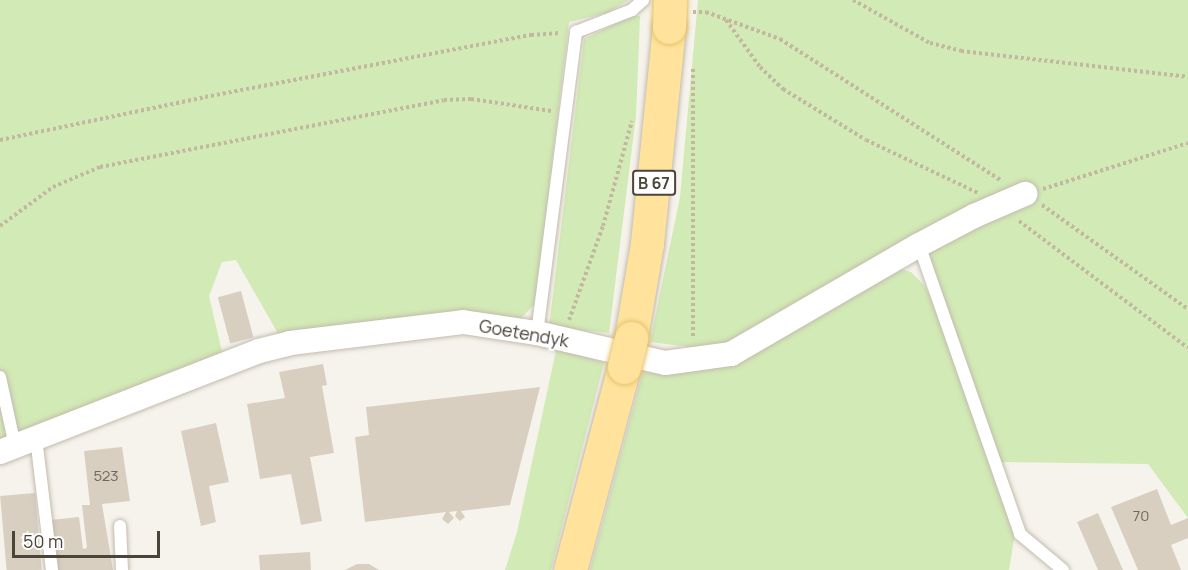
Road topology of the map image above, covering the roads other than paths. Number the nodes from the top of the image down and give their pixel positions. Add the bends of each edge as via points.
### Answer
1 (643, 0) edge
2 (675, 13) edge
3 (1025, 194) road end
4 (919, 245) junction
5 (537, 333) junction
6 (0, 377) edge
7 (17, 445) edge
8 (120, 526) dead end
9 (52, 570) edge
10 (122, 570) edge
11 (570, 570) edge
12 (1063, 570) edge

1 - 5 lane via 632,10 576,32
2 - 11 main road, B 67 via 647,243 627,352
3 - 4 street, Goetendyk
4 - 5 street, Goetendyk via 731,354 665,363
4 - 12 lane via 1020,534
5 - 7 street, Goetendyk via 463,322 290,343 259,351
6 - 7 lane
7 - 9 lane
8 - 10 lane

